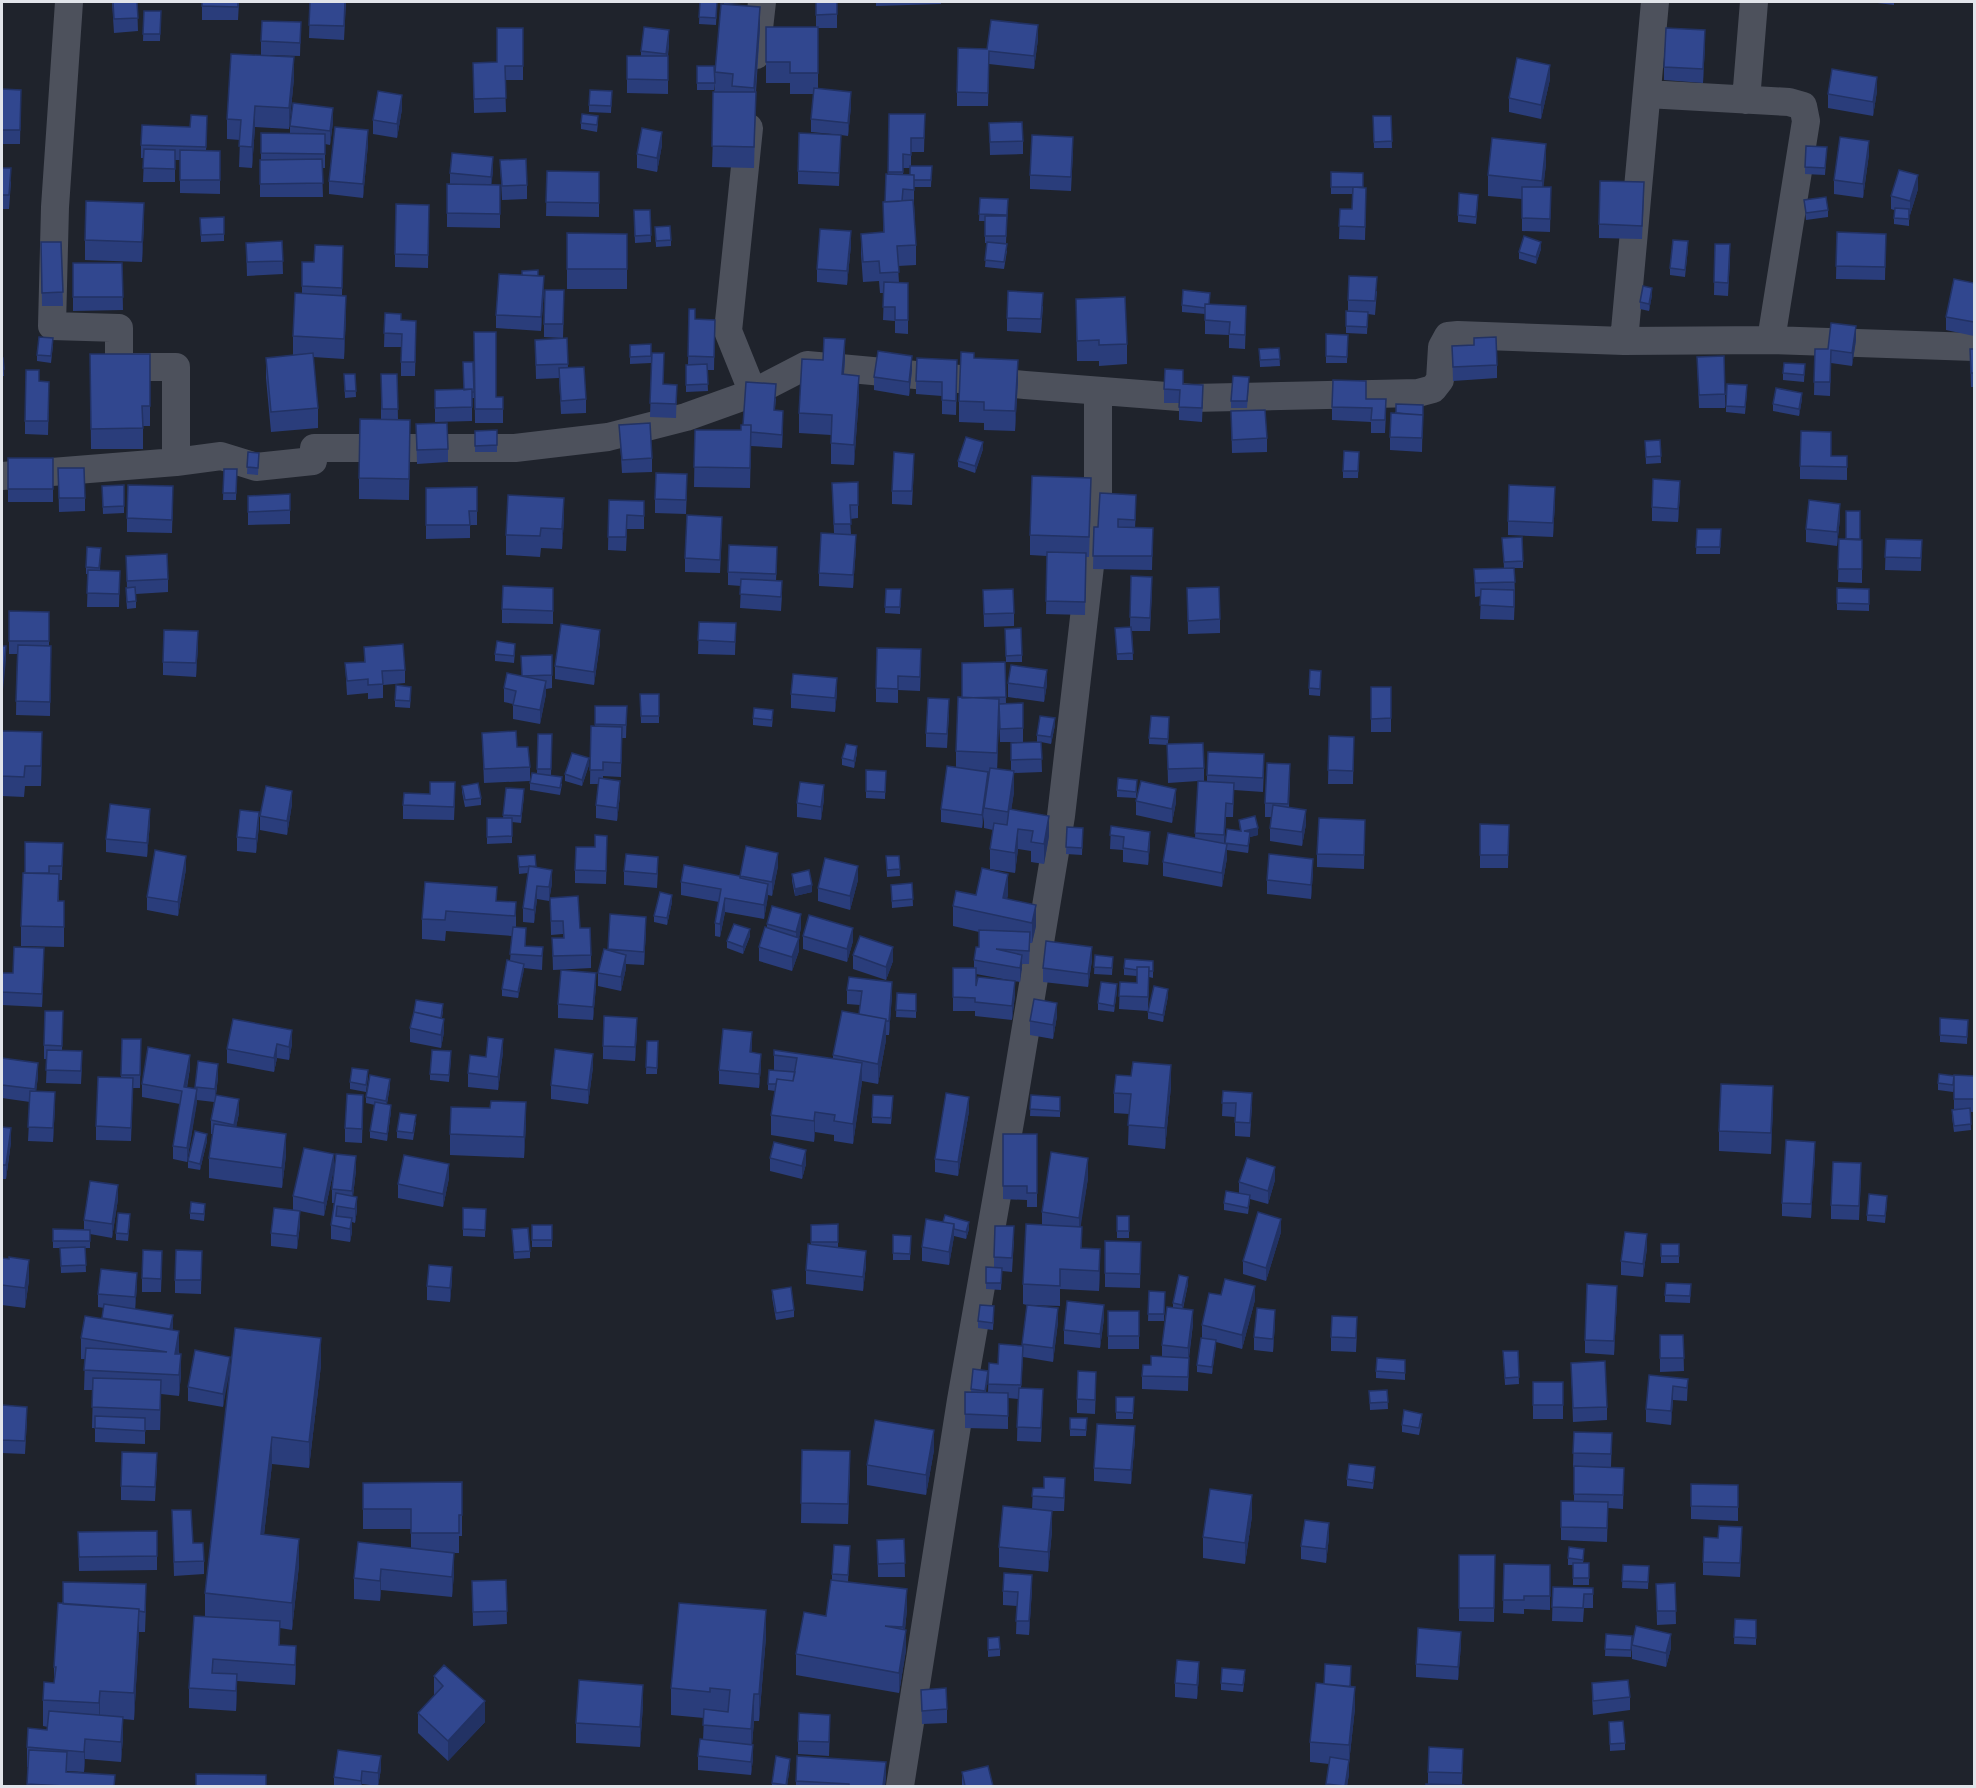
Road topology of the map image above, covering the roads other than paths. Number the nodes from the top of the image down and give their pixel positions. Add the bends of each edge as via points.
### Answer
1 (69, 2) edge
2 (762, 2) edge
3 (1655, 2) edge
4 (1754, 2) edge
5 (1647, 94) junction
6 (1746, 100) junction
7 (1771, 340) junction
8 (1624, 341) junction
9 (1974, 347) edge
10 (1098, 391) junction
11 (753, 393) junction
12 (176, 462) junction
13 (2, 476) edge
14 (900, 1786) edge

1 - 12 street via 55,207 52,326 119,328 119,367 176,367
2 - 11 street via 728,331
3 - 5 street
4 - 6 street
5 - 6 street
5 - 8 street
6 - 7 street via 1803,106 1806,121
7 - 8 street
7 - 9 street
8 - 10 street via 1448,336 1442,347 1440,380 1433,389 1418,393 1192,398
10 - 11 street via 807,365
10 - 14 street via 1098,497 1061,816 961,1400
11 - 12 street via 686,417 608,437 515,448 314,448 313,461 256,467 221,456
12 - 13 street

